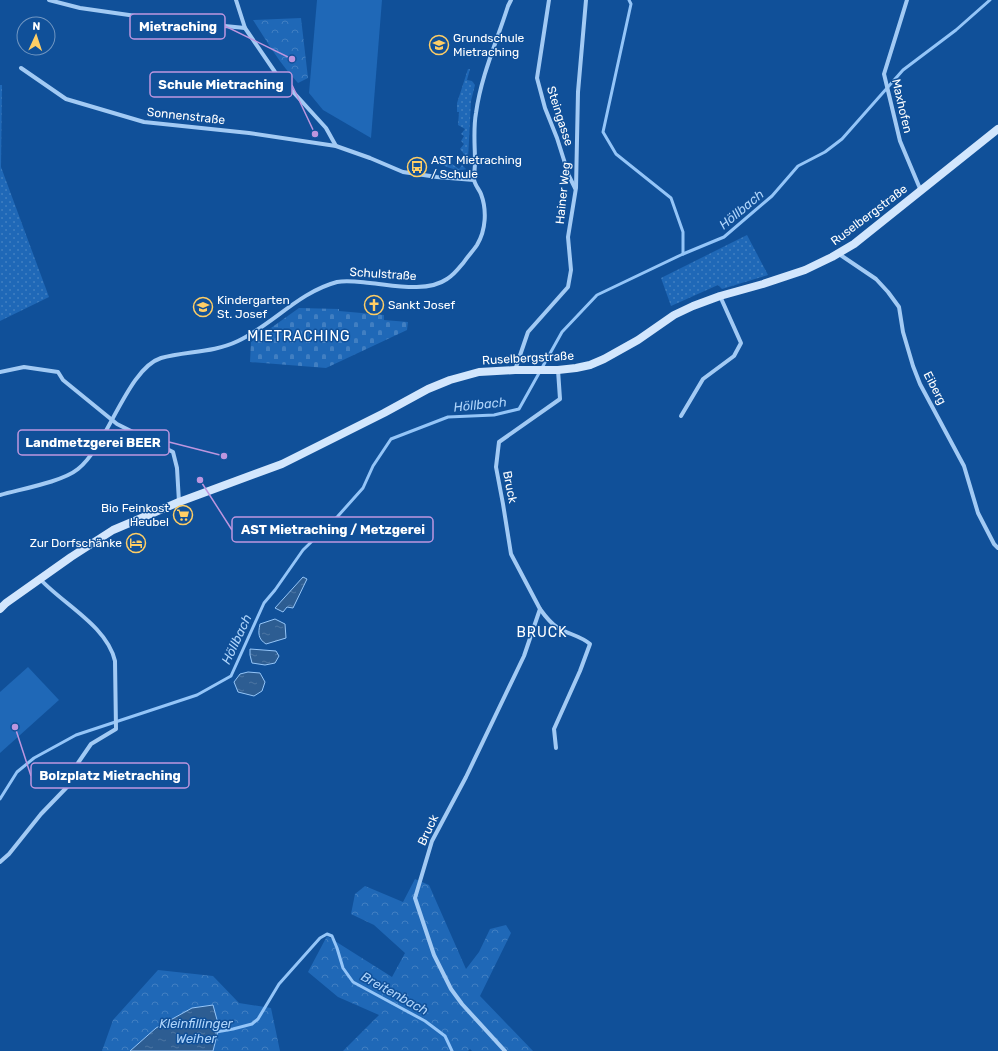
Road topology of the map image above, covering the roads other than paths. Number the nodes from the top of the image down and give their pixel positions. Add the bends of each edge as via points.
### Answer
1 (49, 0) edge
2 (236, 0) edge
3 (511, 0) edge
4 (548, 0) edge
5 (586, 0) edge
6 (907, 0) edge
7 (245, 28) junction
8 (21, 68) dead end
9 (998, 129) edge
10 (336, 146) junction
11 (474, 180) junction
12 (576, 188) junction
13 (921, 191) junction
14 (839, 253) junction
15 (720, 296) junction
16 (515, 370) junction
17 (558, 370) junction
18 (0, 372) edge
19 (681, 416) dead end
20 (112, 420) junction
21 (0, 495) edge
22 (179, 502) junction
23 (998, 548) edge
24 (40, 579) junction
25 (0, 609) edge
26 (540, 609) junction
27 (556, 748) dead end
28 (0, 862) edge
29 (504, 1051) edge

1 - 7 street via 71,6 156,19
2 - 7 street
3 - 11 street, Schulstraße via 481,88 475,114
4 - 12 street, Steingasse via 537,78 568,176
5 - 12 street, Hainer Weg via 578,92
6 - 13 street, Maxhofen via 884,74 900,141
7 - 10 street via 275,72 326,128
8 - 10 street, Sonnenstraße via 66,98 144,122 249,133
9 - 13 main road, Ruselbergstraße
10 - 11 street, Sonnenstraße via 403,172
11 - 20 street, Schulstraße via 484,202 482,234 470,255 446,280 415,288 345,281 324,287 238,341 210,350 152,362 132,386
12 - 16 street, Hainer Weg via 568,237 571,270 568,287 528,332
13 - 14 main road, Ruselbergstraße
14 - 15 main road, Ruselbergstraße via 805,270
14 - 23 street, Eiberg via 876,279 899,307 913,366 920,384 964,466 978,513
15 - 17 main road, Ruselbergstraße via 674,315 638,340 604,359 576,368
15 - 19 street via 741,343 734,356 703,379
16 - 17 main road, Ruselbergstraße
16 - 22 main road, Ruselbergstraße via 479,372 450,380 282,464
17 - 26 street, Bruck via 560,399 499,442 496,467 511,554
18 - 20 street via 24,367 58,372 63,380
20 - 21 street, Schulstraße via 80,468 68,476
20 - 22 street via 173,452 177,468
22 - 24 main road, Ruselbergstraße via 113,530
24 - 25 main road, Ruselbergstraße
24 - 28 street via 96,628 113,651 116,728 91,744 78,763 68,786
26 - 27 street, Bruck via 558,628 590,644 554,729
26 - 29 street, Bruck via 524,656 466,778 432,841 415,898 434,955 451,989

